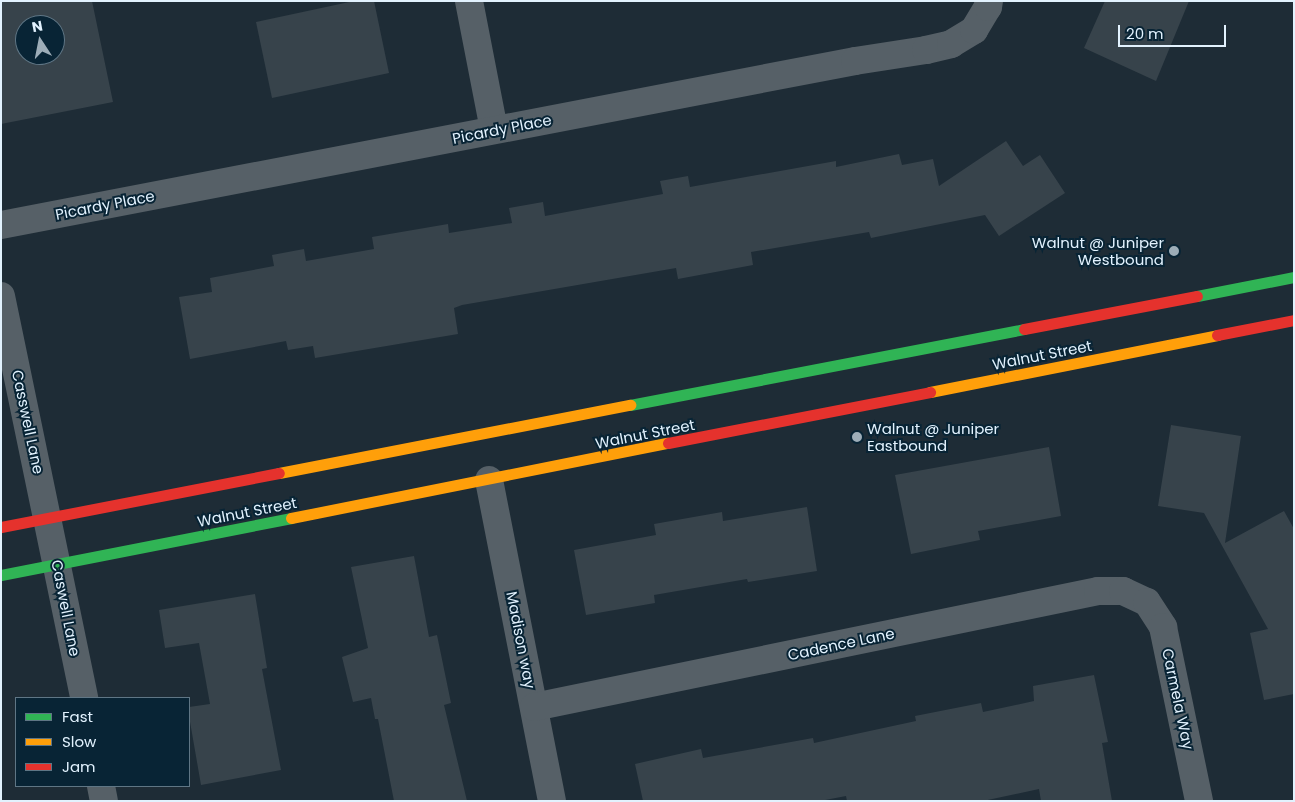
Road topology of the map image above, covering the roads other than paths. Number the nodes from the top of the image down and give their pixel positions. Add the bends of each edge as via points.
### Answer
1 (469, 1) edge
2 (988, 4) edge
3 (494, 130) junction
4 (1, 225) edge
5 (1294, 277) edge
6 (1, 296) edge
7 (1294, 320) edge
8 (489, 480) junction
9 (48, 518) junction
10 (1, 527) edge
11 (58, 564) junction
12 (1, 575) edge
13 (1147, 602) joint
14 (84, 697) edge
15 (534, 707) junction
16 (101, 787) edge
17 (104, 801) edge
18 (552, 801) edge
19 (1199, 801) edge

1 - 3 street
2 - 3 street, Picardy Place via 974,30 951,44
3 - 4 street, Picardy Place
5 - 9 street, Walnut Street
6 - 9 street, Casswell Lane
7 - 8 street, Walnut Street
8 - 11 street, Walnut Street
8 - 15 street, Madison way
9 - 10 street, Walnut Street
9 - 11 street, Caswell Lane
11 - 12 street, Walnut Street
11 - 14 street, Caswell Lane
13 - 15 street, Cadence Lane via 1123,591 1098,591
13 - 19 street, Carmela Way via 1163,627
15 - 18 street, Madison way
16 - 17 street

